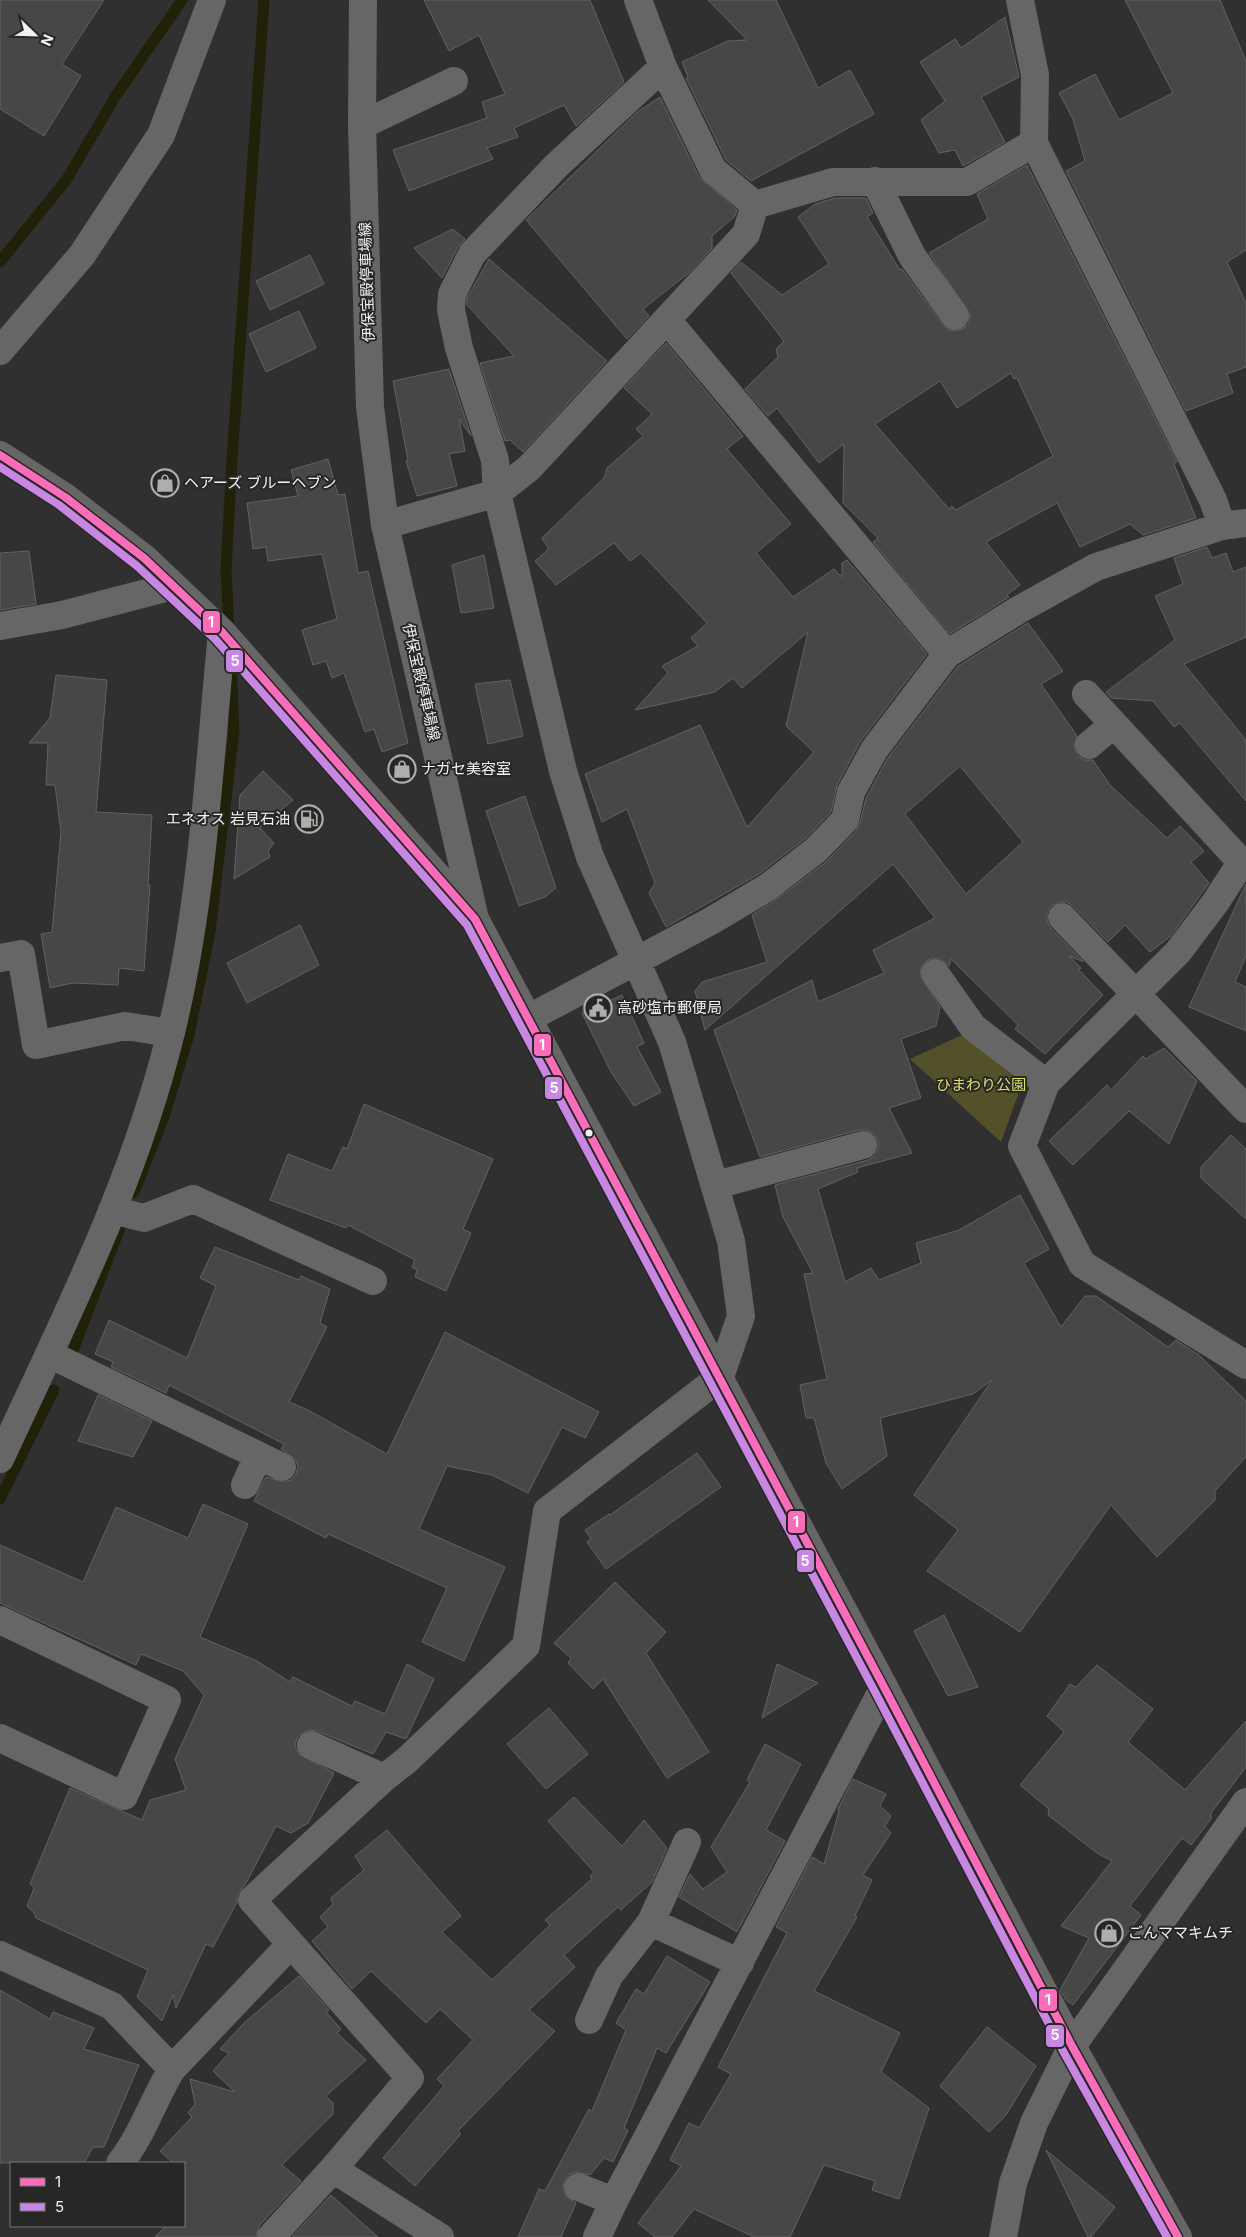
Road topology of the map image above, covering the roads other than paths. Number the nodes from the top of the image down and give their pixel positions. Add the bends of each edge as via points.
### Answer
1 (212, 0) edge
2 (363, 0) edge
3 (638, 0) edge
4 (1020, 0) edge
5 (663, 67) junction
6 (454, 80) dead end
7 (362, 125) junction
8 (1034, 143) junction
9 (875, 180) junction
10 (755, 205) junction
11 (955, 316) dead end
12 (667, 320) junction
13 (0, 351) edge
14 (0, 455) edge
15 (497, 493) junction
16 (385, 525) junction
17 (1234, 525) edge
18 (173, 586) junction
19 (0, 626) edge
20 (222, 632) junction
21 (947, 654) junction
22 (1086, 694) dead end
23 (1113, 725) junction
24 (1089, 745) dead end
25 (1244, 865) edge
26 (1062, 917) dead end
27 (475, 919) junction
28 (0, 958) edge
29 (634, 961) junction
30 (935, 972) dead end
31 (1136, 995) junction
32 (530, 1018) junction
33 (171, 1033) junction
34 (1046, 1083) junction
35 (1246, 1109) edge
36 (864, 1145) dead end
37 (716, 1185) junction
38 (112, 1210) junction
39 (373, 1281) dead end
40 (63, 1360) junction
41 (1246, 1365) edge
42 (720, 1377) junction
43 (0, 1459) edge
44 (245, 1485) dead end
45 (0, 1620) edge
46 (884, 1687) junction
47 (0, 1738) edge
48 (311, 1745) dead end
49 (384, 1778) junction
50 (1246, 1802) edge
51 (687, 1842) dead end
52 (651, 1922) junction
53 (291, 1944) junction
54 (0, 1955) edge
55 (740, 1963) junction
56 (589, 2020) dead end
57 (1072, 2046) junction
58 (172, 2069) junction
59 (121, 2162) edge
60 (333, 2170) junction
61 (578, 2187) dead end
62 (614, 2201) junction
63 (271, 2237) edge
64 (440, 2237) edge
65 (597, 2237) edge
66 (1003, 2237) edge
67 (1178, 2237) edge

1 - 13 street via 161,135 82,255
2 - 7 street, 伊保宝殿停車場線
3 - 5 street
4 - 8 street via 1035,76
5 - 10 street via 713,170
5 - 15 street via 556,166 472,254 452,294 451,310 459,348 495,460
6 - 7 street
7 - 16 street, 伊保宝殿停車場線 via 370,407
8 - 9 street via 967,182
8 - 17 street via 1213,500
9 - 10 street via 834,182
9 - 11 street via 912,256
10 - 12 street via 746,234
12 - 15 street via 529,468
12 - 21 street
14 - 18 street via 65,497 144,558
15 - 16 street
15 - 29 street via 563,771 590,857
16 - 27 street, 伊保宝殿停車場線
17 - 21 street via 1096,567 1020,608
18 - 19 street via 62,615
18 - 20 street
20 - 27 street
20 - 33 street via 192,933
21 - 29 street via 874,750 851,792 844,820 816,850 768,887
22 - 23 street
23 - 24 street
23 - 25 street
25 - 31 street via 1178,952
26 - 31 street
27 - 32 street, 伊保宝殿停車場線
28 - 33 street via 21,954 36,1045 125,1026
29 - 32 street
29 - 37 street via 672,1042
30 - 34 street via 973,1027
31 - 34 street
31 - 35 street
32 - 42 street, 伊保宝殿停車場線
33 - 38 street via 150,1104
34 - 41 street via 1022,1146 1082,1264
36 - 37 street
37 - 42 street via 731,1242 741,1316
38 - 39 street via 144,1218 193,1199
38 - 40 street via 86,1274
40 - 43 street
40 - 44 street via 270,1461
42 - 46 street, 伊保宝殿停車場線
42 - 49 street via 547,1511 526,1646
45 - 47 street via 167,1700 124,1796
46 - 55 street
46 - 57 street, 伊保宝殿停車場線
48 - 49 street
49 - 53 street via 252,1900
50 - 57 street
51 - 52 street
52 - 55 street
52 - 56 street via 609,1976
53 - 58 street
53 - 60 street via 410,2078
54 - 58 street via 112,2006
55 - 62 street
57 - 66 street via 1034,2123 1013,2183
57 - 67 street, 伊保宝殿停車場線
58 - 59 street
60 - 63 street
60 - 64 street
61 - 62 street
62 - 65 street

